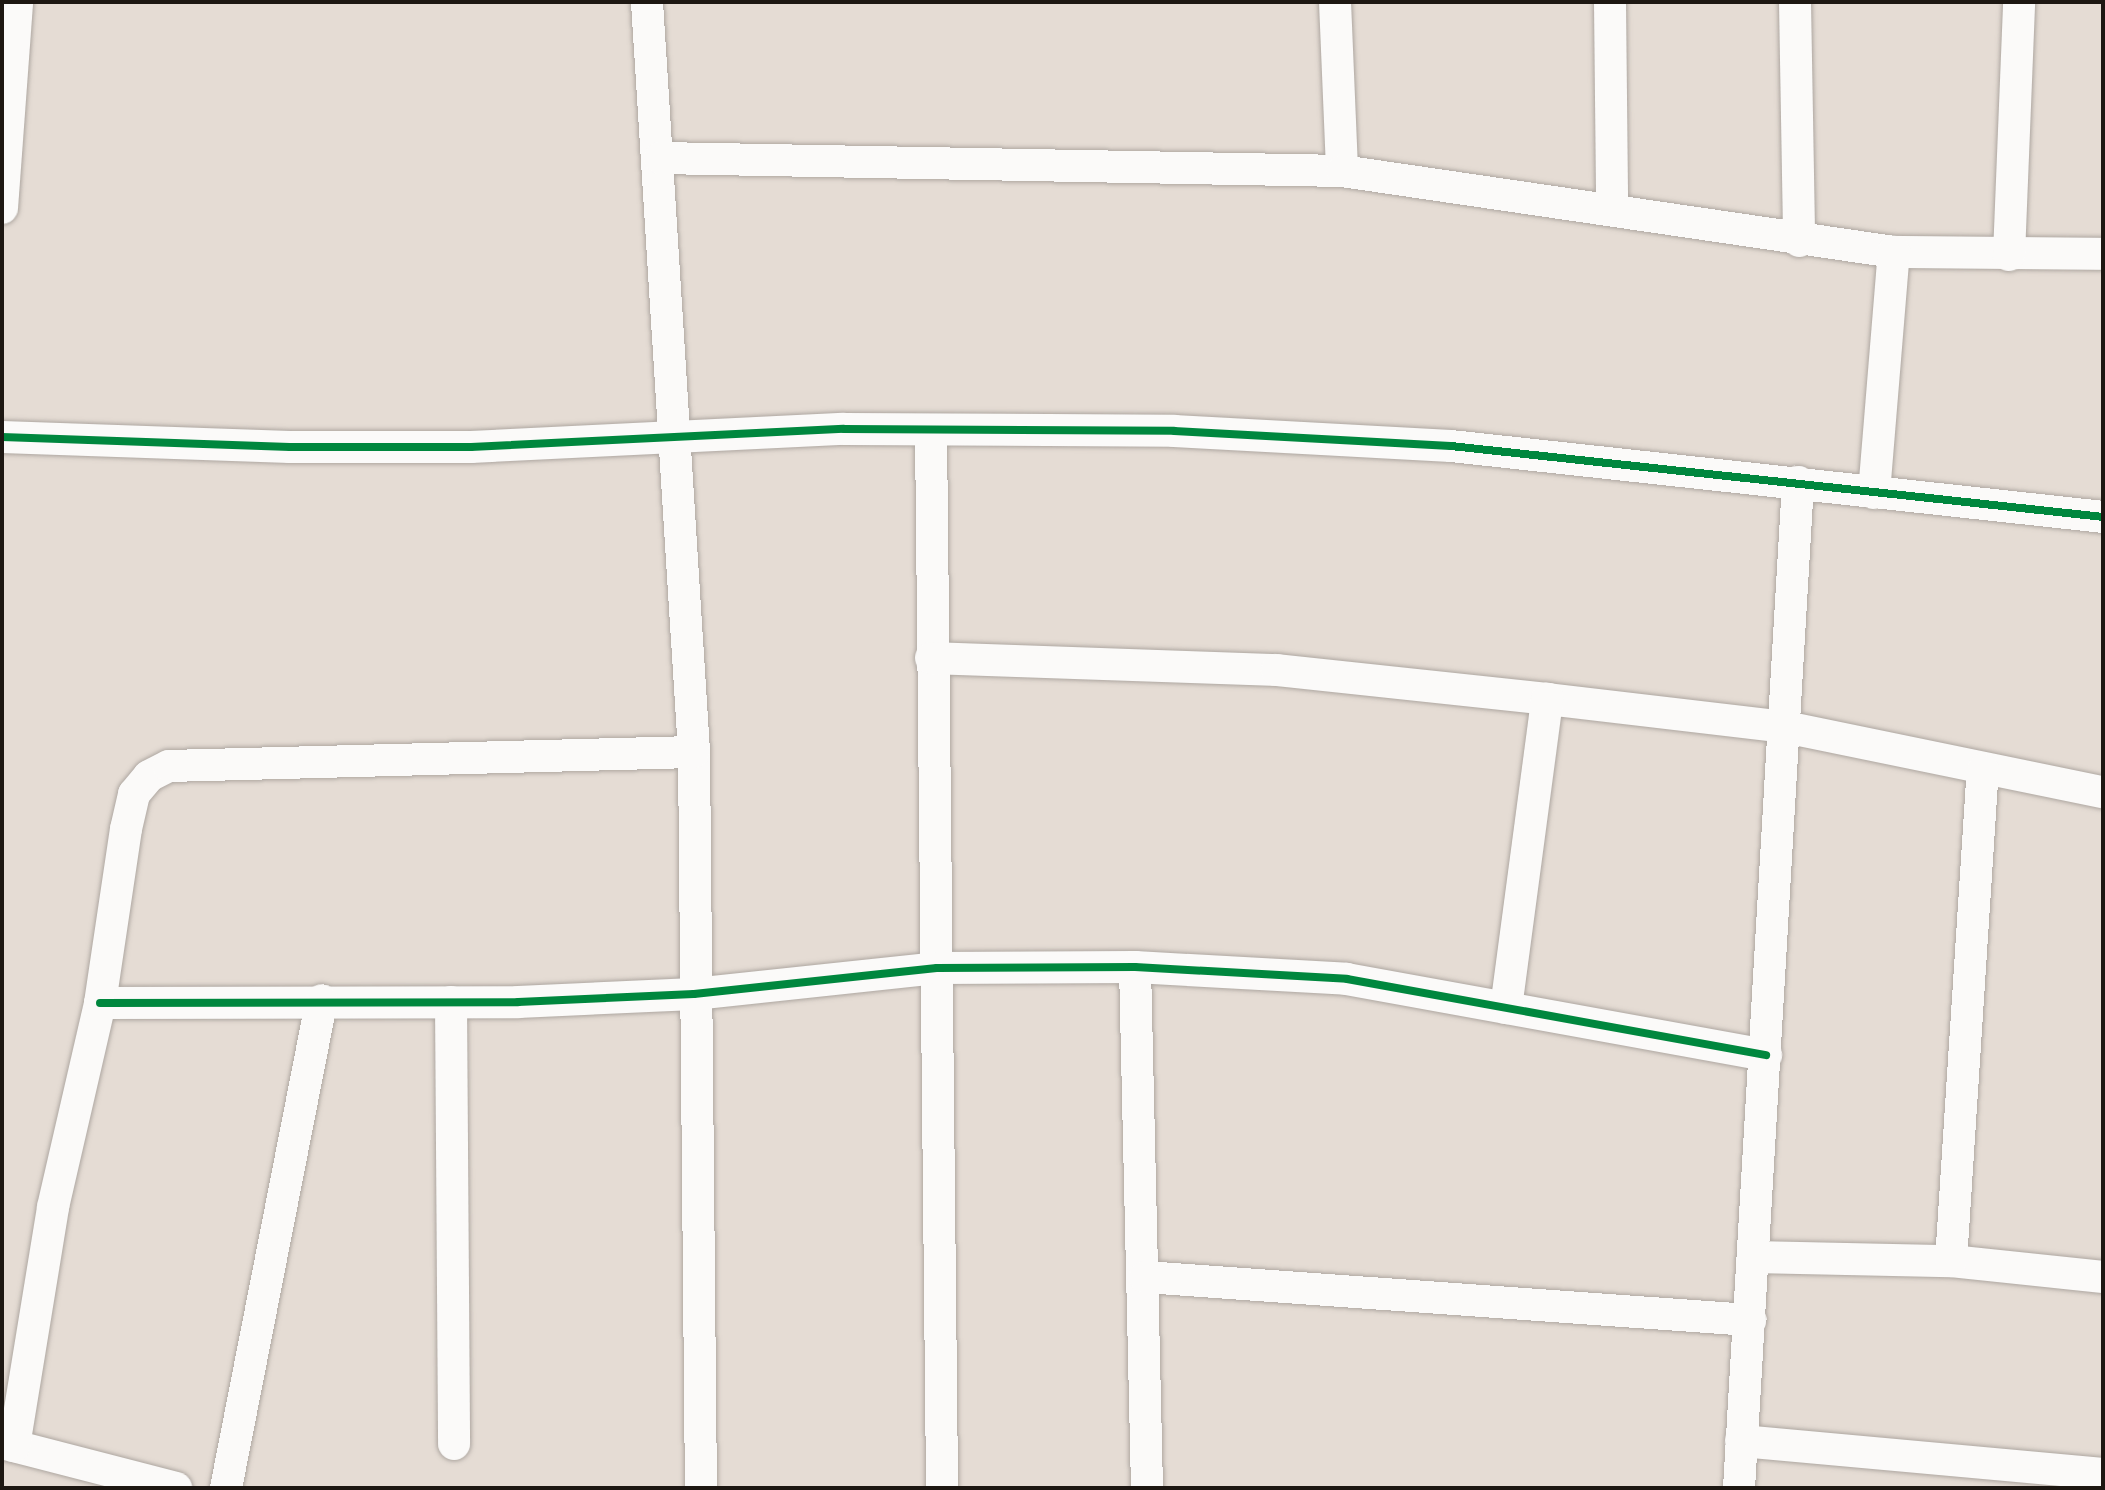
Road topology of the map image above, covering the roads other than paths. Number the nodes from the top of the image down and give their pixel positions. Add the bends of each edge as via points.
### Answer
1 (17, 2) edge
2 (647, 2) edge
3 (1335, 2) edge
4 (1610, 2) edge
5 (1795, 2) edge
6 (2019, 2) edge
7 (660, 158) junction
8 (1342, 171) junction
9 (2, 208) edge
10 (1612, 208) junction
11 (1799, 241) junction
12 (1894, 252) junction
13 (2103, 254) edge
14 (2009, 255) junction
15 (931, 431) junction
16 (678, 434) junction
17 (2, 437) edge
18 (1798, 482) junction
19 (1874, 493) junction
20 (2103, 517) edge
21 (931, 658) junction
22 (1547, 699) junction
23 (1785, 727) junction
24 (694, 752) junction
25 (1983, 770) junction
26 (2103, 792) edge
27 (1135, 967) junction
28 (937, 968) junction
29 (694, 994) junction
30 (322, 1000) junction
31 (451, 1002) junction
32 (100, 1003) junction
33 (1506, 1008) junction
34 (1766, 1055) junction
35 (1753, 1257) junction
36 (1951, 1261) junction
37 (1145, 1277) junction
38 (2103, 1277) edge
39 (1750, 1320) junction
40 (1741, 1441) junction
41 (8, 1444) edge
42 (454, 1444) dead end
43 (2103, 1474) edge
44 (2002, 1476) edge
45 (134, 1483) edge
46 (176, 1488) edge
47 (226, 1488) edge
48 (701, 1488) edge
49 (942, 1488) edge
50 (1147, 1488) edge
51 (1739, 1488) edge

1 - 9 street
2 - 7 street
3 - 8 street
4 - 10 street
5 - 11 street
6 - 14 street
7 - 8 street
7 - 16 street
8 - 10 street
10 - 11 street
11 - 12 street
12 - 14 street
12 - 19 street
13 - 14 street
15 - 16 street
15 - 18 street via 1174,431 1451,446
15 - 21 street
16 - 17 street via 471,447
16 - 24 street
18 - 19 street
18 - 23 street
19 - 20 street
21 - 22 street via 1277,670
21 - 28 street
22 - 23 street
22 - 33 street
23 - 25 street
23 - 34 street
24 - 29 street
24 - 32 street via 169,766 149,776 134,794
25 - 26 street
25 - 36 street
27 - 28 street
27 - 33 street via 1347,979
27 - 37 street
28 - 29 street
28 - 49 street
29 - 31 street
29 - 48 street
30 - 31 street
30 - 32 street
30 - 47 street
31 - 42 street
32 - 41 street via 53,1207
33 - 34 street
34 - 35 street
35 - 36 street
35 - 39 street
36 - 38 street
37 - 39 street
37 - 50 street
39 - 40 street
40 - 44 street
40 - 51 street
41 - 45 street
43 - 44 street
45 - 46 street

